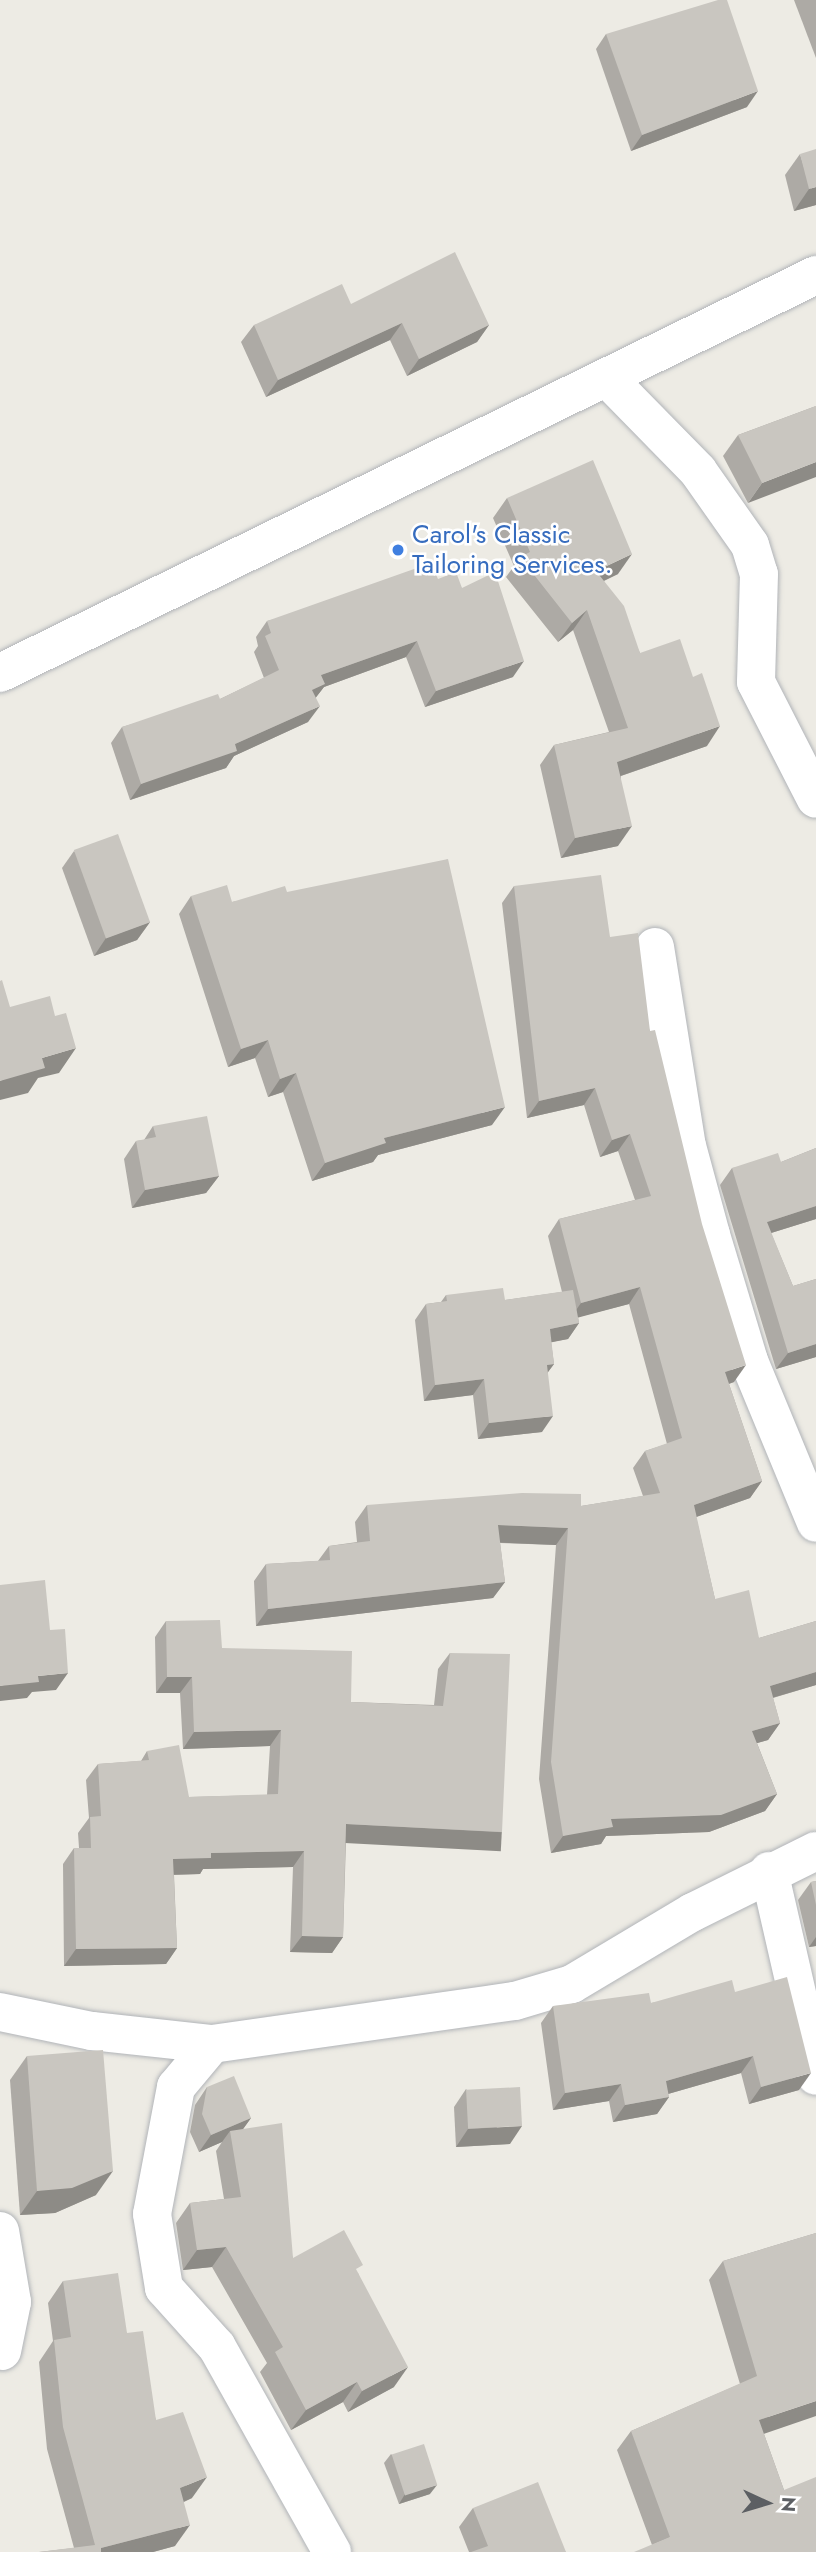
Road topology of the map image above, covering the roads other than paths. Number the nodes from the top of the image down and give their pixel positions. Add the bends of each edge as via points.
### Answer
1 (816, 275) edge
2 (608, 379) junction
3 (0, 673) edge
4 (816, 799) edge
5 (655, 947) dead end
6 (816, 1522) edge
7 (816, 1851) edge
8 (769, 1871) junction
9 (0, 2012) edge
10 (212, 2044) junction
11 (816, 2076) edge
12 (0, 2231) edge
13 (2, 2351) edge
14 (332, 2552) edge

1 - 2 street
2 - 3 street
2 - 4 street via 698,471 750,545 759,574 756,682
5 - 6 street via 687,1146 711,1235 749,1361
7 - 8 street
8 - 10 street via 572,1984 515,2001 386,2023
8 - 11 street
9 - 10 street via 92,2031
10 - 14 street via 176,2087 152,2214 164,2288 217,2347
12 - 13 street via 12,2302

